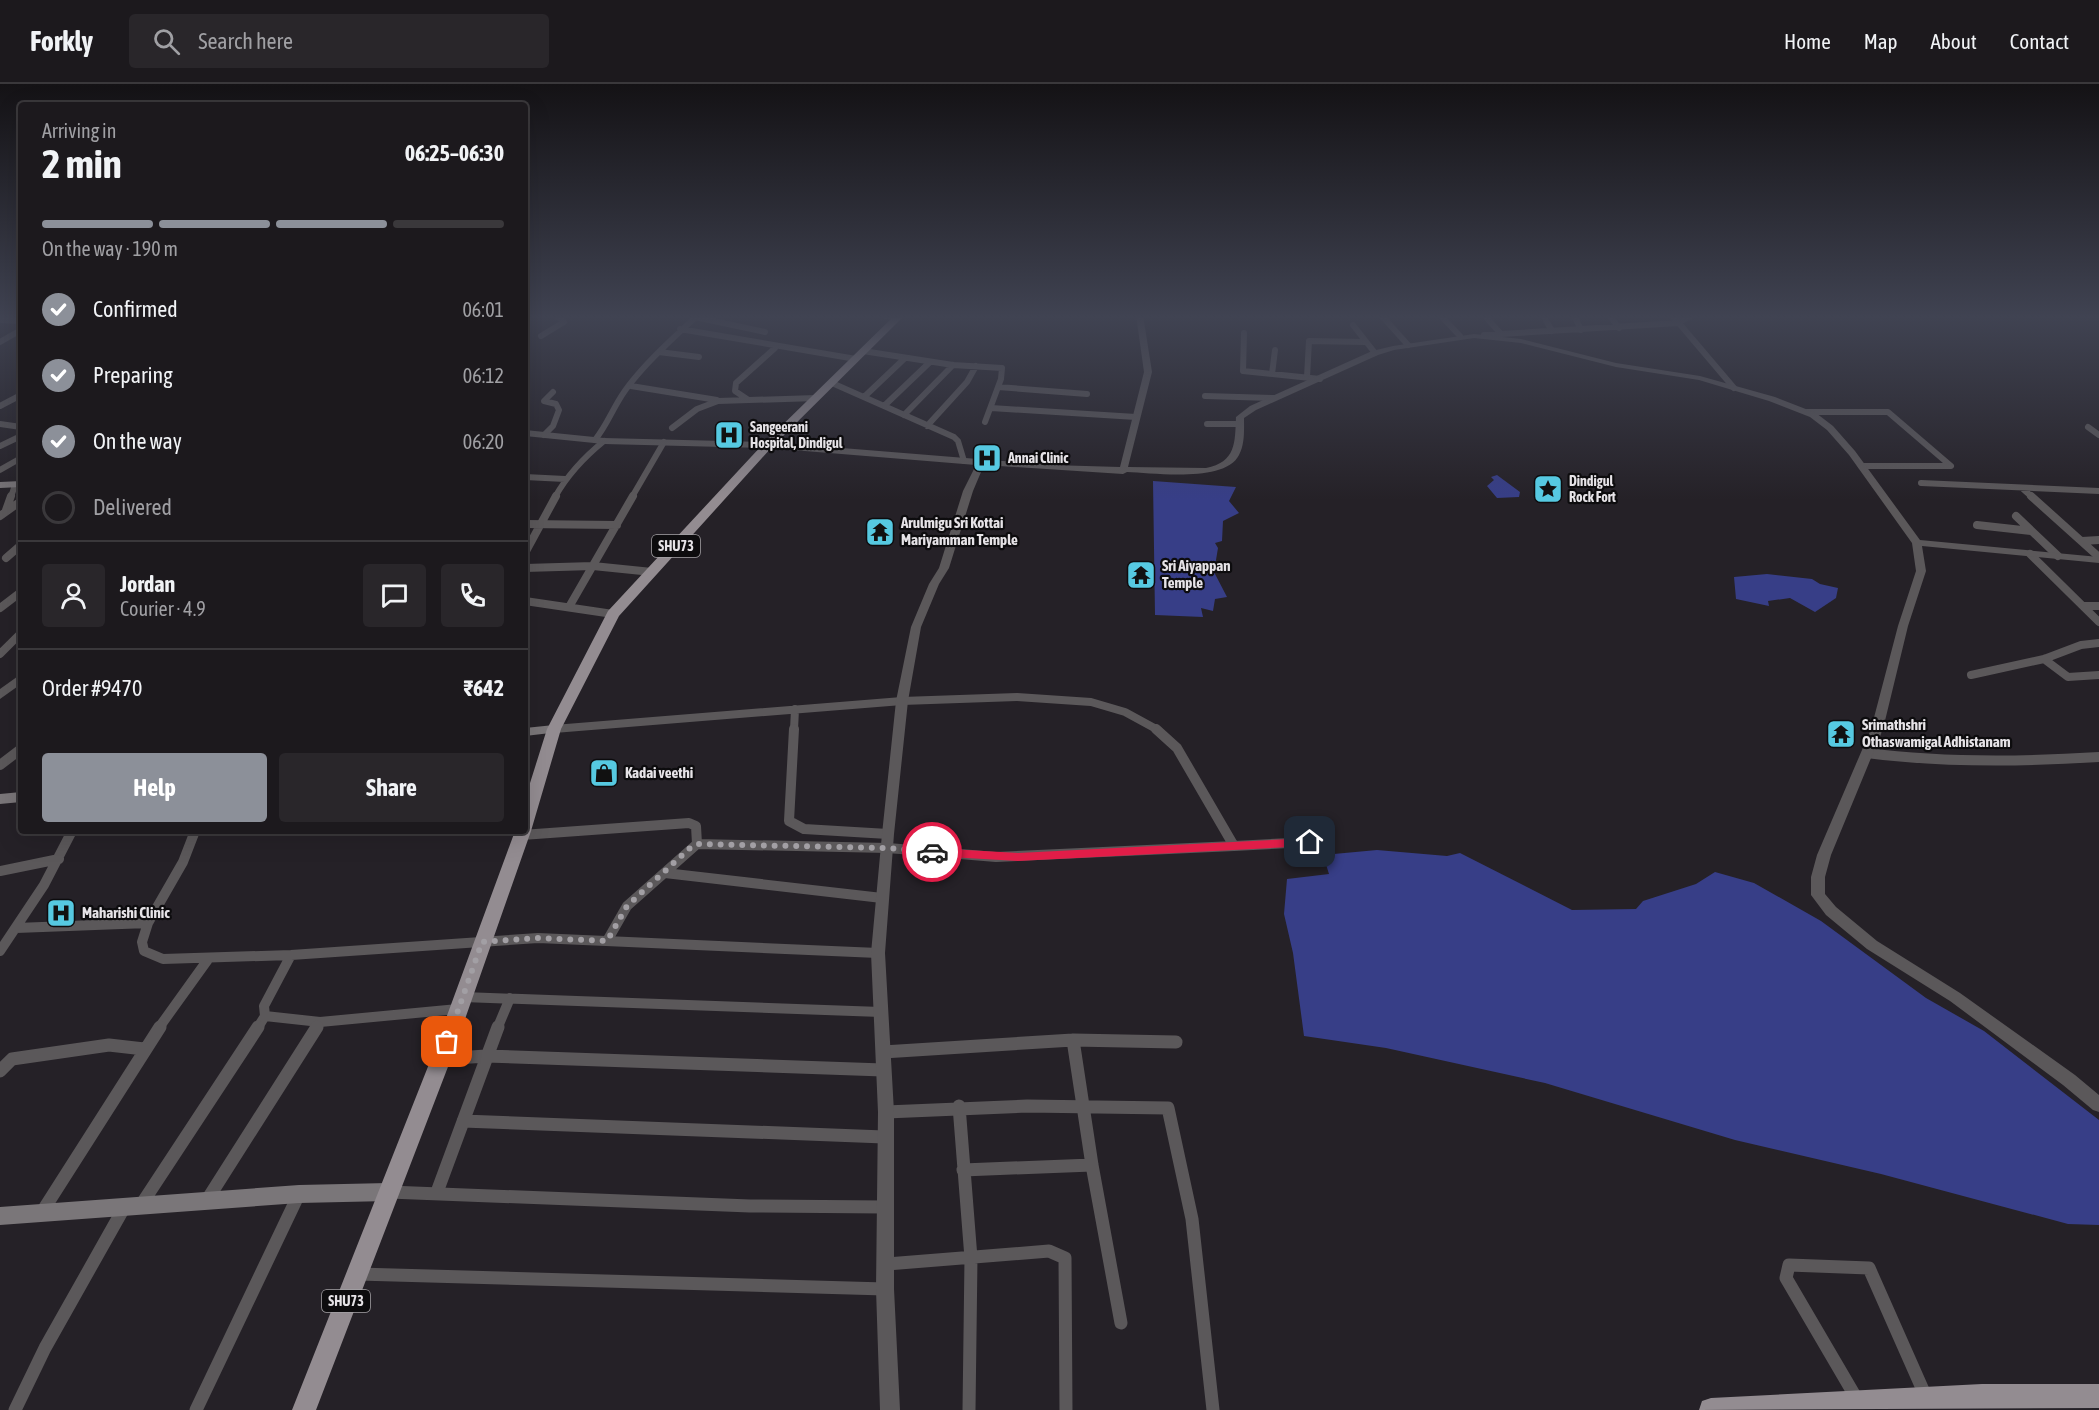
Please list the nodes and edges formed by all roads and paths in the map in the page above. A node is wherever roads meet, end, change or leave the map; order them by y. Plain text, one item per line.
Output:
1 (639, 377) edge
2 (743, 377) edge
3 (838, 377) edge
4 (885, 377) edge
5 (914, 377) edge
6 (941, 377) edge
7 (970, 377) edge
8 (1002, 377) edge
9 (1147, 377) edge
10 (1307, 377) edge
11 (1324, 377) edge
12 (1693, 377) edge
13 (1725, 377) edge
14 (1320, 379) junction
15 (832, 383) junction
16 (631, 386) junction
17 (998, 387) junction
18 (1734, 388) junction
19 (553, 392) dead end
20 (1087, 394) dead end
21 (18, 396) edge
22 (1205, 396) dead end
23 (864, 397) junction
24 (816, 398) junction
25 (1274, 398) junction
26 (747, 399) junction
27 (718, 401) junction
28 (0, 405) edge
29 (884, 406) junction
30 (991, 408) junction
31 (1807, 412) junction
32 (904, 415) junction
33 (1136, 417) junction
34 (985, 422) dead end
35 (0, 424) edge
36 (1207, 424) dead end
37 (1240, 424) junction
38 (927, 426) junction
39 (18, 427) edge
40 (2088, 427) dead end
41 (672, 428) dead end
42 (528, 433) edge
43 (544, 435) junction
44 (2099, 435) edge
45 (18, 437) edge
46 (599, 440) junction
47 (664, 442) junction
48 (768, 445) junction
49 (0, 446) edge
50 (18, 461) edge
51 (964, 461) junction
52 (981, 463) junction
53 (1861, 466) junction
54 (0, 470) edge
55 (1123, 471) junction
56 (528, 477) edge
57 (565, 479) junction
58 (1921, 483) dead end
59 (18, 484) edge
60 (0, 485) edge
61 (2023, 489) junction
62 (2095, 491) edge
63 (2099, 497) edge
64 (18, 503) edge
65 (3, 513) edge
66 (2016, 516) dead end
67 (541, 523) junction
68 (528, 524) edge
69 (617, 525) junction
70 (1977, 525) dead end
71 (2031, 531) junction
72 (2099, 540) edge
73 (2082, 541) junction
74 (1917, 543) junction
75 (528, 547) edge
76 (18, 548) edge
77 (2030, 554) junction
78 (2058, 556) junction
79 (6, 558) dead end
80 (2099, 558) edge
81 (593, 566) junction
82 (528, 568) edge
83 (652, 572) junction
84 (18, 594) edge
85 (528, 601) edge
86 (2084, 606) junction
87 (2099, 606) edge
88 (569, 607) junction
89 (0, 608) edge
90 (613, 614) junction
91 (2099, 622) edge
92 (18, 636) edge
93 (2099, 643) edge
94 (0, 654) edge
95 (2044, 659) junction
96 (1971, 675) dead end
97 (2099, 675) edge
98 (18, 680) edge
99 (0, 695) edge
100 (902, 701) junction
101 (795, 709) junction
102 (554, 729) junction
103 (528, 732) edge
104 (18, 751) edge
105 (1867, 753) junction
106 (2099, 757) edge
107 (0, 765) edge
108 (18, 797) edge
109 (0, 799) edge
110 (528, 815) edge
111 (528, 831) edge
112 (71, 834) edge
113 (194, 834) edge
114 (522, 834) edge
115 (888, 841) junction
116 (1310, 842) dead end
117 (697, 844) junction
118 (1234, 846) junction
119 (59, 859) junction
120 (0, 871) edge
121 (665, 873) junction
122 (882, 898) junction
123 (148, 923) junction
124 (16, 928) junction
125 (607, 941) junction
126 (482, 942) junction
127 (0, 951) edge
128 (878, 953) junction
129 (291, 955) junction
130 (209, 958) junction
131 (510, 998) junction
132 (461, 1003) junction
133 (881, 1012) junction
134 (265, 1016) junction
135 (320, 1022) junction
136 (1073, 1040) junction
137 (1176, 1042) dead end
138 (144, 1049) junction
139 (884, 1052) junction
140 (486, 1056) junction
141 (441, 1059) junction
142 (883, 1070) junction
143 (0, 1071) edge
144 (1083, 1104) junction
145 (2099, 1105) edge
146 (959, 1106) junction
147 (886, 1112) junction
148 (463, 1121) junction
149 (884, 1137) junction
150 (1092, 1165) junction
151 (963, 1170) junction
152 (388, 1192) junction
153 (437, 1192) junction
154 (299, 1194) junction
155 (206, 1200) junction
156 (133, 1206) junction
157 (884, 1207) junction
158 (42, 1213) junction
159 (0, 1216) edge
160 (971, 1258) junction
161 (886, 1264) junction
162 (356, 1274) junction
163 (885, 1289) junction
164 (1121, 1323) dead end
165 (2099, 1396) edge
166 (1927, 1399) junction
167 (1859, 1403) junction
168 (15, 1410) edge
169 (196, 1410) edge
170 (303, 1410) edge
171 (890, 1410) edge
172 (969, 1410) edge
173 (1066, 1410) edge
174 (1214, 1410) edge
175 (1711, 1410) edge

1 - 16 street
2 - 26 street
3 - 15 main road, SHU73
4 - 23 street
5 - 29 street
6 - 32 street
7 - 38 street
8 - 17 street
9 - 33 street
10 - 14 street
11 - 14 street
12 - 18 street
13 - 18 street
14 - 25 street
15 - 23 street
15 - 24 main road, SHU73
16 - 27 street
16 - 46 street
17 - 20 street
17 - 30 street
18 - 31 street
19 - 43 street
21 - 28 street
22 - 25 street
23 - 29 street
24 - 26 street
24 - 48 main road, SHU73
25 - 37 street
26 - 27 street
27 - 41 street
29 - 32 street
30 - 33 street
30 - 34 street
31 - 53 street
31 - 53 street
32 - 38 street
33 - 55 street
35 - 39 street
36 - 37 street
37 - 55 street
38 - 51 street
40 - 44 street
42 - 43 street
43 - 46 street
45 - 49 street
46 - 47 street
46 - 57 street
47 - 48 street
47 - 69 street
48 - 51 street
48 - 83 main road, SHU73
50 - 54 street
51 - 52 street
52 - 55 street
52 - 100 street
53 - 74 street
56 - 57 street
57 - 67 street
58 - 61 street
59 - 60 main road
59 - 65 street
61 - 62 street
61 - 73 street
62 - 63 street
64 - 65 street
66 - 71 street
67 - 68 street
67 - 69 street
67 - 75 street
69 - 81 street
70 - 71 street
71 - 78 street
72 - 73 street
73 - 80 street
74 - 77 street
74 - 105 street
76 - 79 street
77 - 78 street
77 - 86 street
78 - 80 street
81 - 82 street
81 - 83 street
81 - 88 street
83 - 90 main road, SHU73
84 - 89 street
85 - 88 street
86 - 87 street
86 - 91 street
88 - 90 street
90 - 102 main road, SHU73
92 - 94 street
93 - 95 street
95 - 96 street
95 - 97 street
98 - 99 street
100 - 101 street
100 - 115 street
100 - 118 street
101 - 102 street
101 - 115 street
102 - 103 main road
102 - 110 main road, SHU73
104 - 107 street
105 - 106 street
105 - 145 street
108 - 109 main road
111 - 117 street
112 - 119 street
113 - 123 street
114 - 126 main road, SHU73
115 - 117 street
115 - 118 street
115 - 122 street
116 - 118 street
117 - 121 street
119 - 120 street
119 - 124 street
121 - 122 street
121 - 125 street
122 - 128 street
123 - 124 street
123 - 130 street
124 - 127 street
125 - 126 street
125 - 128 street
126 - 129 street
126 - 132 main road, SHU73
128 - 133 street
129 - 130 street
129 - 134 street
130 - 138 street
131 - 132 street
131 - 133 street
131 - 140 street
132 - 135 street
132 - 141 main road, SHU73
133 - 139 street
134 - 135 street
134 - 156 street
135 - 155 street
136 - 137 street
136 - 139 street
136 - 144 street
138 - 143 street
138 - 158 street
139 - 142 street
140 - 141 street
140 - 142 street
140 - 148 street
141 - 152 main road, SHU73
142 - 147 street
144 - 146 street
144 - 150 street
144 - 174 street
146 - 147 street
146 - 151 street
147 - 149 street
148 - 149 street
148 - 153 street
149 - 157 street
150 - 151 street
150 - 164 street
151 - 160 street
152 - 153 street
152 - 154 main road
152 - 162 main road, SHU73
153 - 157 street
154 - 155 main road
154 - 169 street
155 - 156 main road
156 - 158 main road
156 - 168 street
157 - 161 street
158 - 159 main road
160 - 161 street
160 - 172 street
160 - 173 street
161 - 163 street
162 - 163 street
162 - 170 main road, SHU73
163 - 171 street
165 - 166 main road
166 - 167 main road
166 - 167 street
167 - 175 main road

